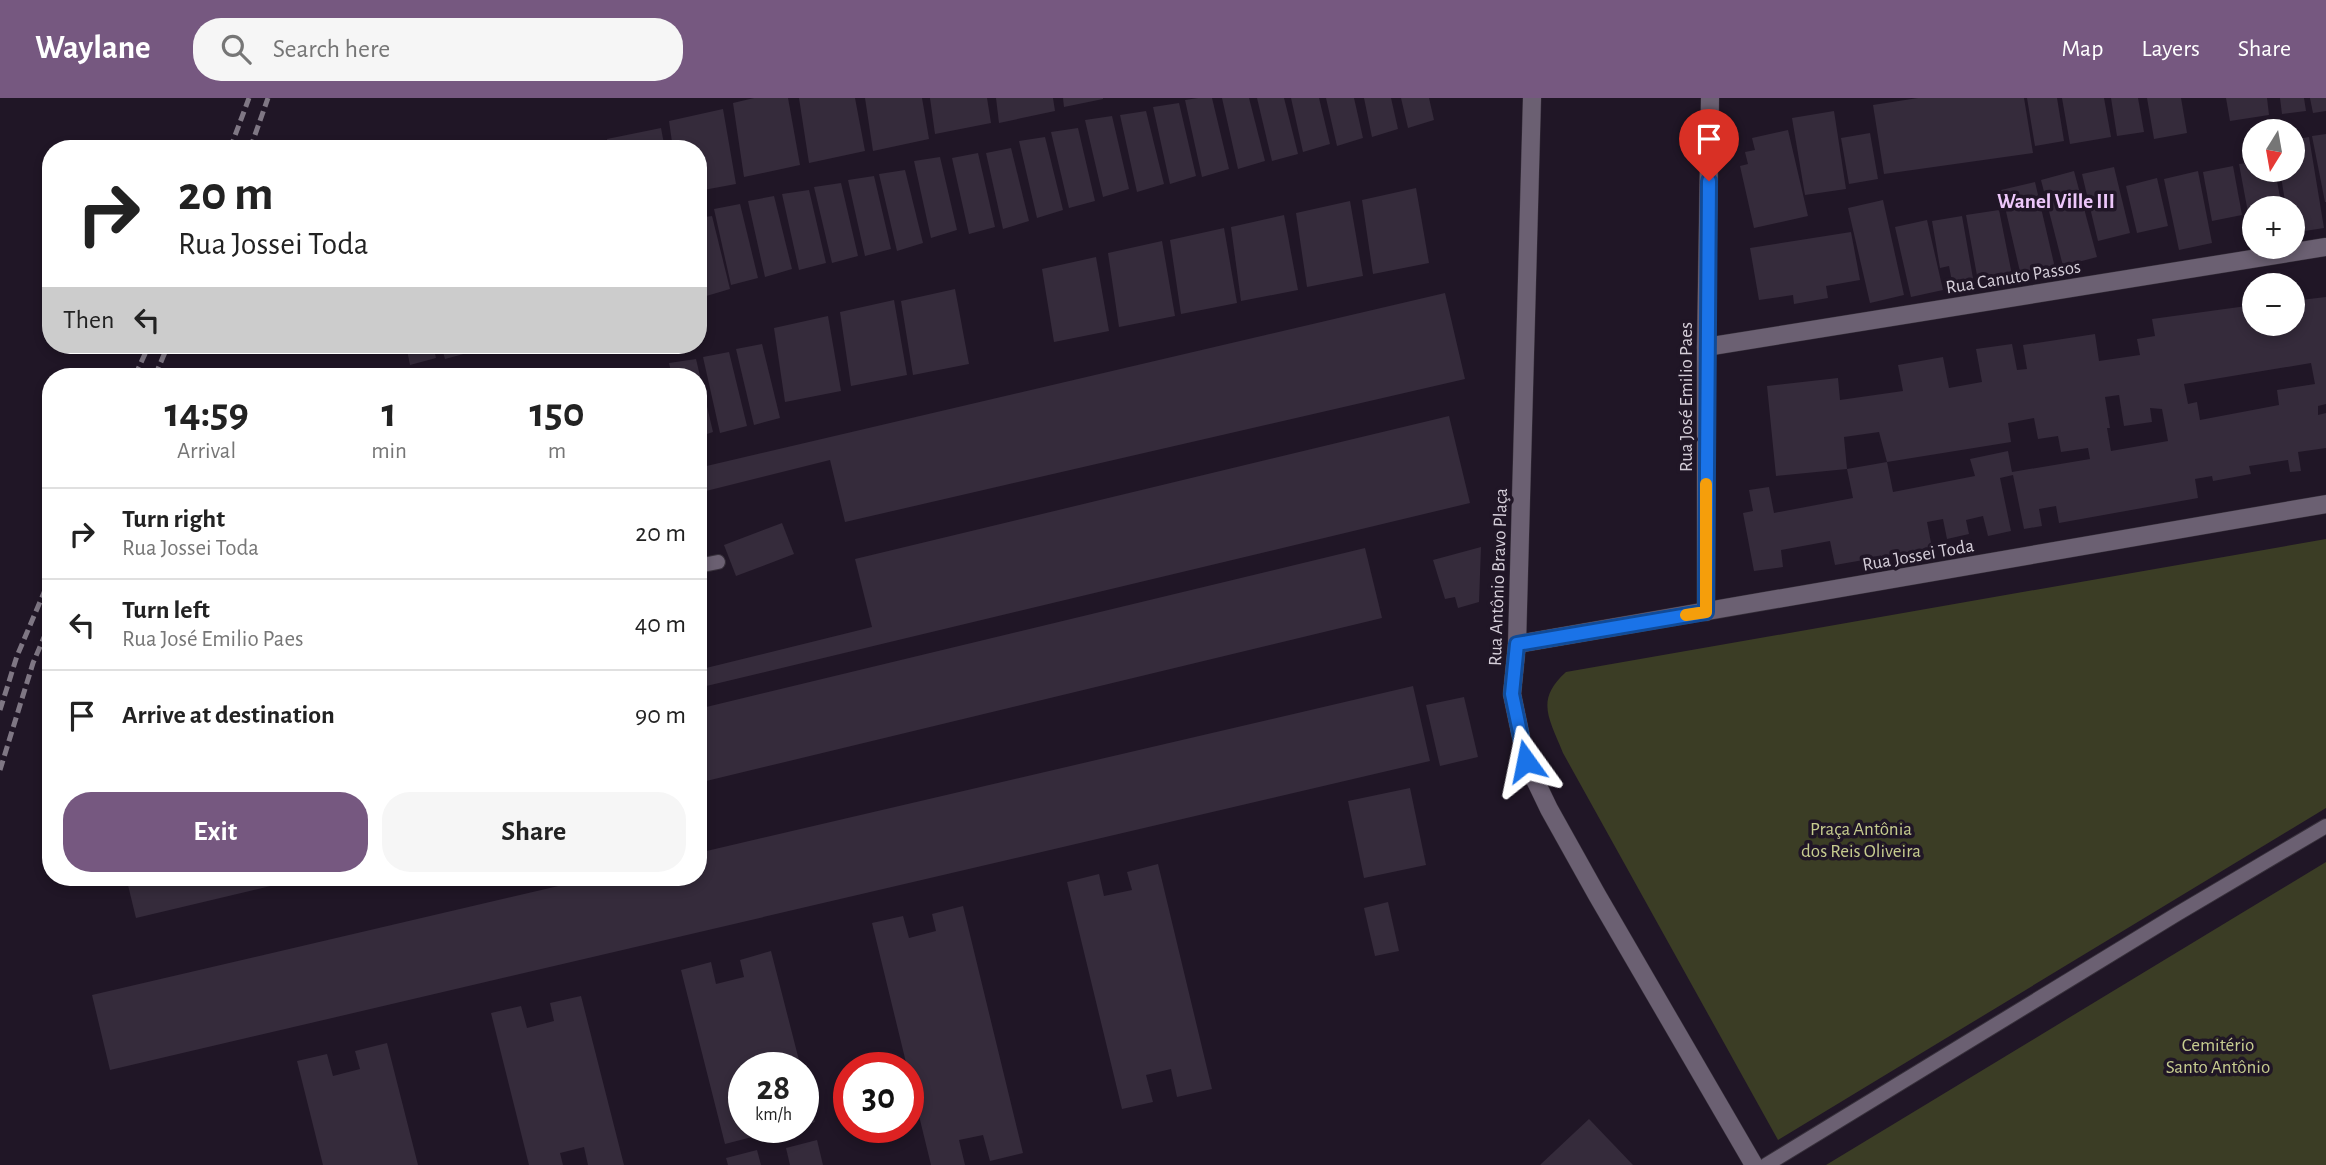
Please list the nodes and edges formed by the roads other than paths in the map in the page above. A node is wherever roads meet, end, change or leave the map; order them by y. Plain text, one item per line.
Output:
1 (1532, 98) edge
2 (1710, 98) edge
3 (2326, 247) edge
4 (1706, 347) junction
5 (2326, 505) edge
6 (718, 562) dead end
7 (707, 564) edge
8 (1706, 612) junction
9 (1517, 644) junction
10 (2326, 826) edge
11 (1754, 1165) edge
12 (1766, 1165) edge

1 - 9 street, Rua Antônio Bravo Plaça
2 - 4 street, Rua José Emilio Paes
3 - 4 street, Rua Canuto Passos
4 - 8 street, Rua José Emilio Paes
5 - 8 street, Rua Jossei Toda
6 - 7 lane
8 - 9 street, Rua Jossei Toda
9 - 11 street, Rua Antônio Bravo Plaça
10 - 12 lane

